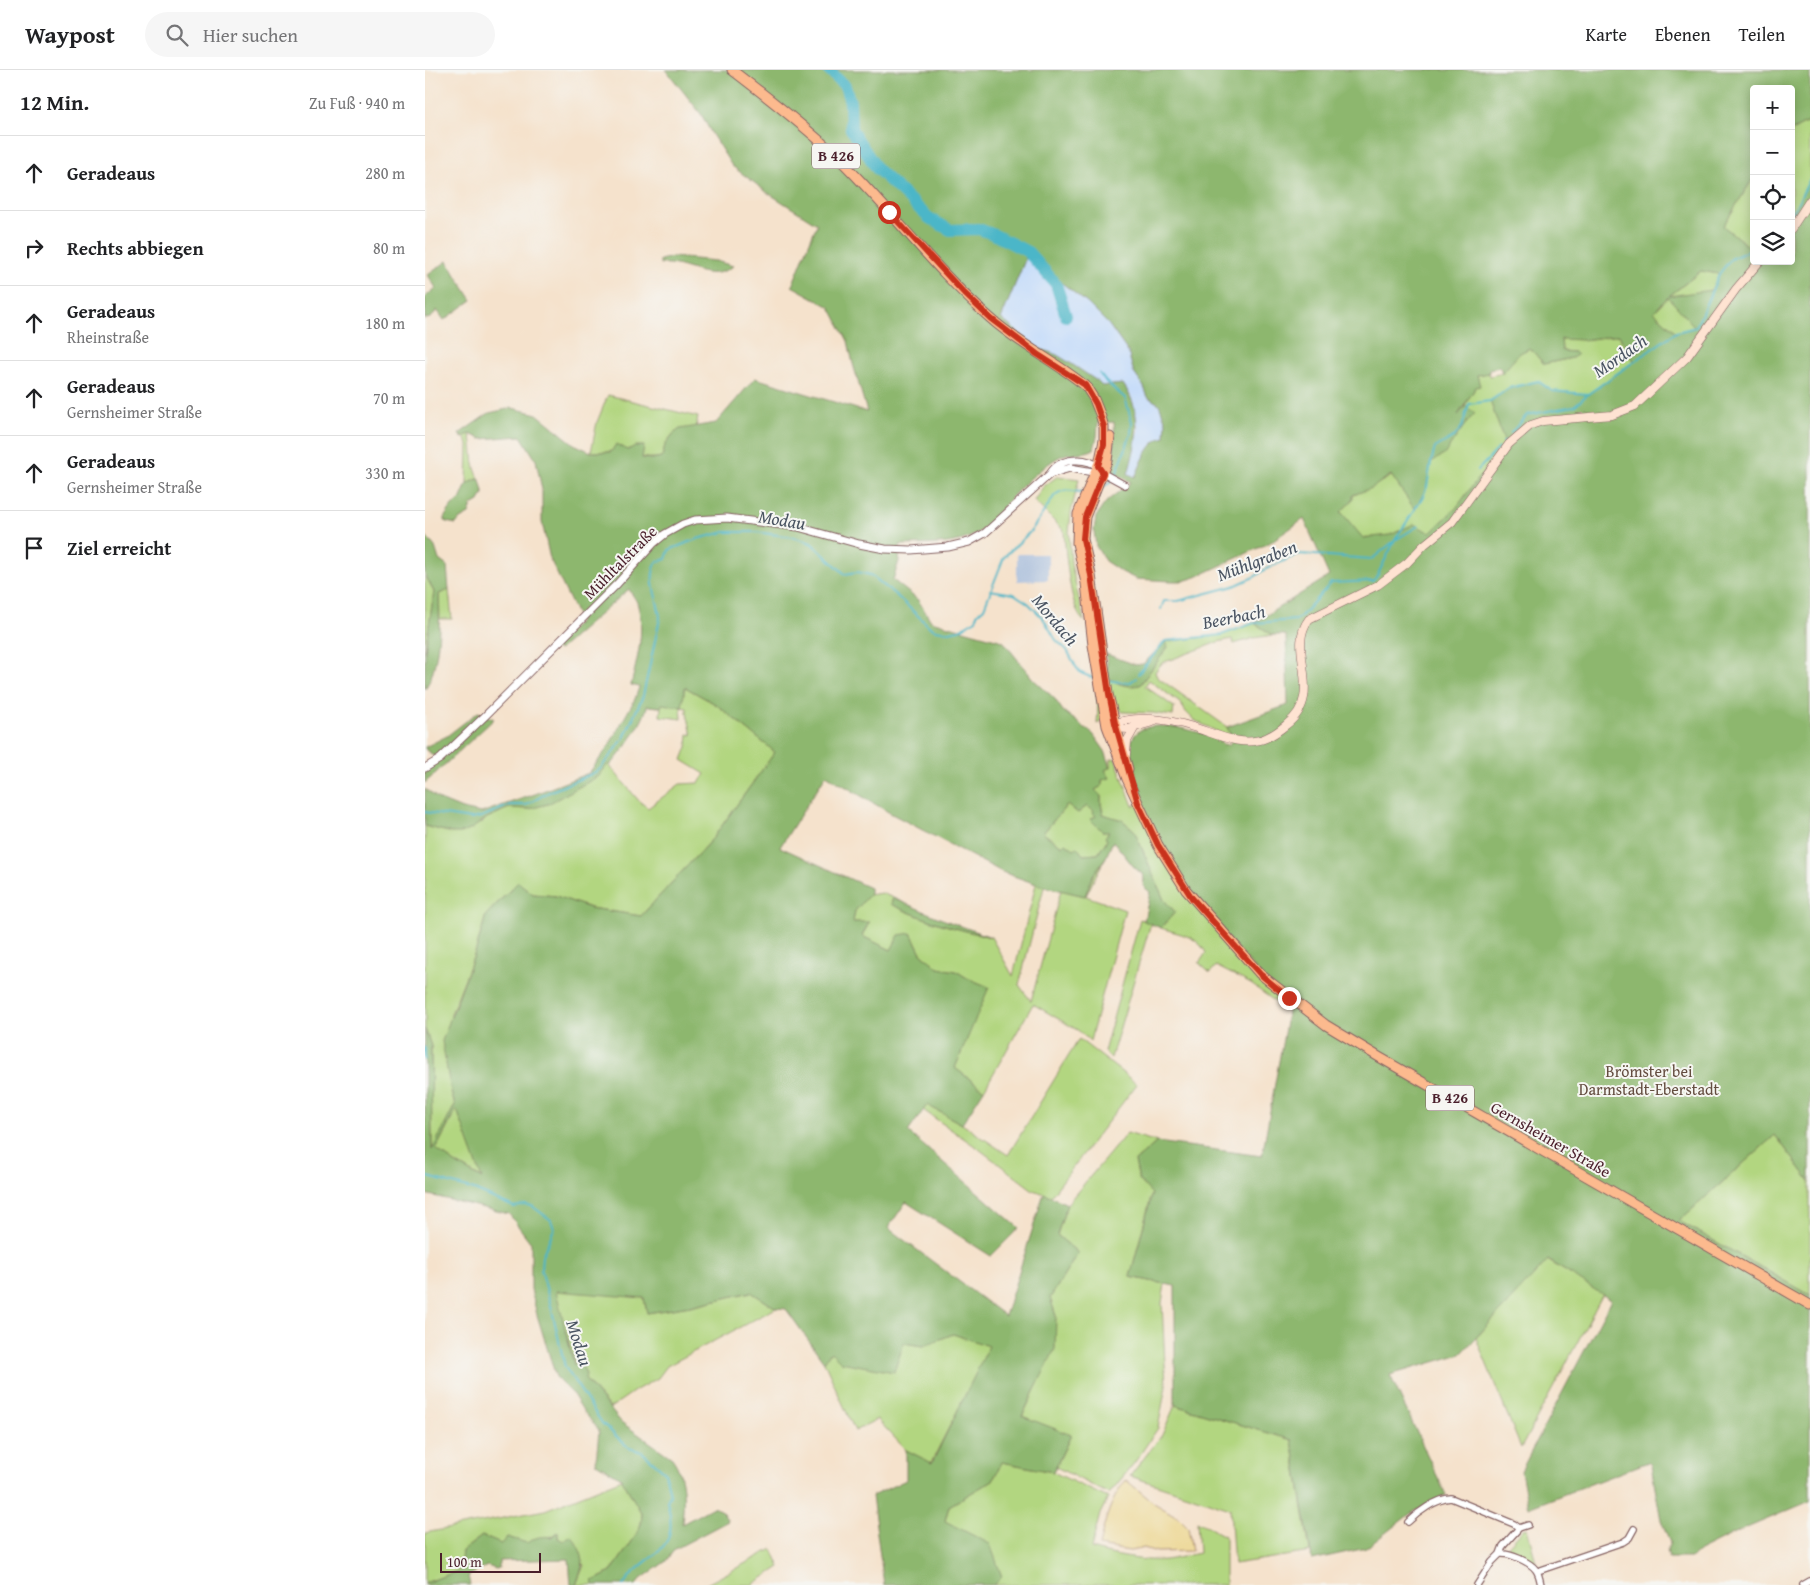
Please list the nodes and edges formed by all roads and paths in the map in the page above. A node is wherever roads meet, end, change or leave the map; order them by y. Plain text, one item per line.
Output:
1 (732, 70) edge
2 (1810, 200) edge
3 (1795, 223) edge
4 (1757, 265) edge
5 (1101, 474) junction
6 (1125, 485) dead end
7 (1089, 495) junction
8 (1098, 654) junction
9 (1159, 720) junction
10 (1113, 726) junction
11 (1135, 728) junction
12 (1125, 760) junction
13 (425, 768) edge
14 (1138, 803) junction
15 (1810, 1305) edge
16 (1407, 1522) dead end
17 (1528, 1525) dead end
18 (1519, 1528) junction
19 (1634, 1529) dead end
20 (1500, 1554) junction
21 (1538, 1571) junction
22 (1810, 1581) edge
23 (1477, 1585) edge
24 (1541, 1585) edge
25 (1803, 1585) edge

1 - 5 main road, B 426
2 - 3 main road
4 - 9 main road
5 - 6 street
5 - 7 main road, B 426
5 - 7 main road, B 426
5 - 13 street, Mühltalstraße
7 - 8 main road, B 426
7 - 8 main road, B 426
8 - 10 main road, Gernsheimer Straße / B 426
9 - 10 main road
9 - 11 main road
10 - 11 main road
10 - 12 main road, Gernsheimer Straße / B 426
10 - 14 main road, Gernsheimer Straße / B 426
11 - 12 main road
12 - 14 main road, Gernsheimer Straße / B 426
14 - 15 main road, Gernsheimer Straße / B 426
16 - 18 street
17 - 18 street
18 - 20 street
19 - 21 street
20 - 21 street
20 - 23 street
21 - 24 street
22 - 25 street

